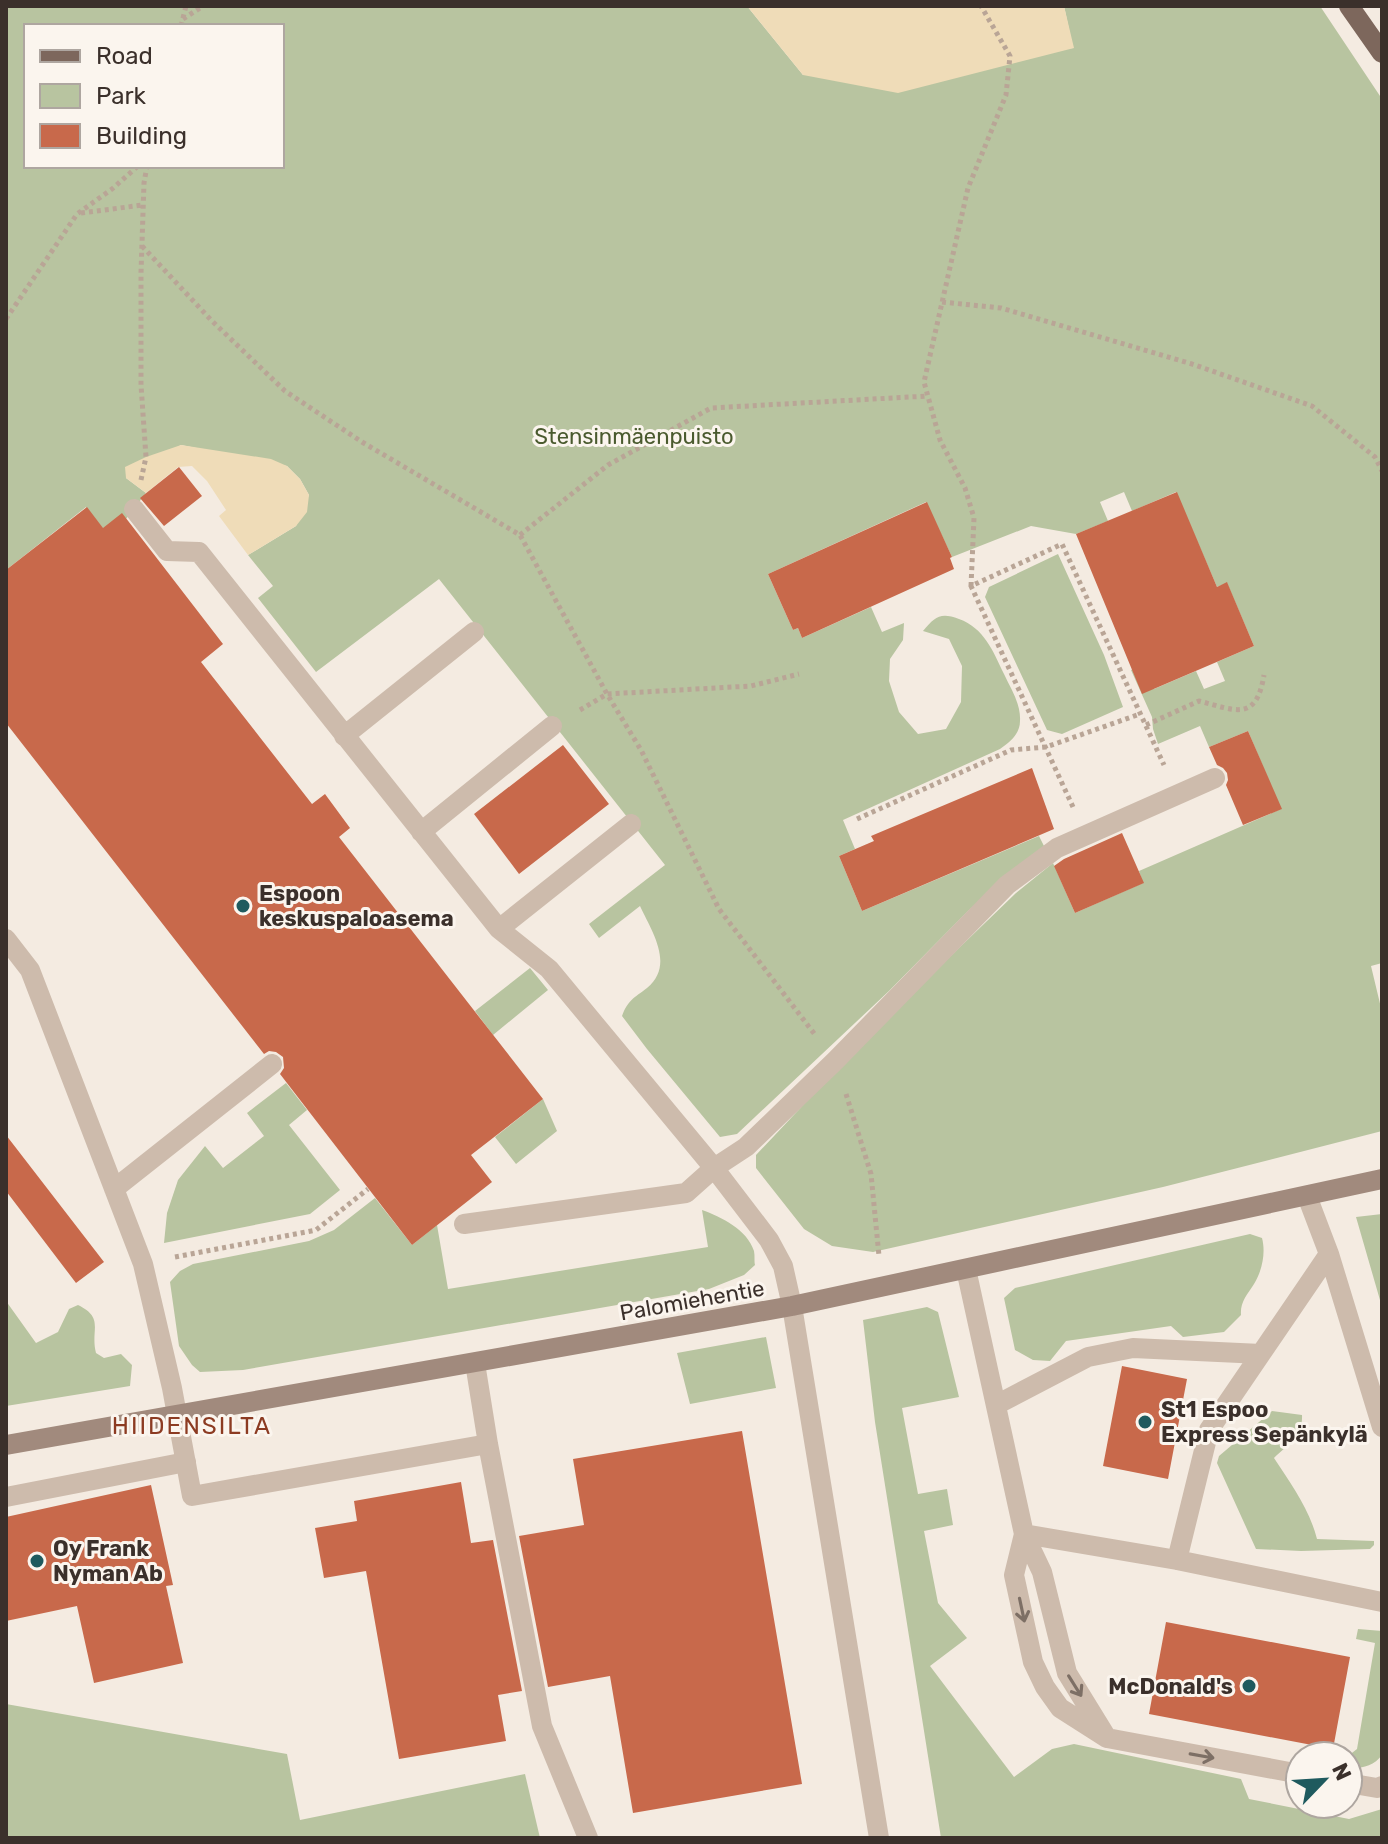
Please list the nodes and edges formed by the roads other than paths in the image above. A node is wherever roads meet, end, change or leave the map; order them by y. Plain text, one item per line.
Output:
1 (1349, 6) edge
2 (1382, 53) edge
3 (134, 509) road end
4 (474, 632) dead end
5 (552, 726) road end
6 (344, 736) junction
7 (1215, 778) dead end
8 (631, 824) dead end
9 (421, 832) junction
10 (499, 929) junction
11 (6, 939) edge
12 (272, 1064) dead end
13 (714, 1168) junction
14 (1382, 1179) edge
15 (114, 1189) junction
16 (1307, 1196) junction
17 (464, 1224) dead end
18 (1329, 1254) junction
19 (966, 1269) junction
20 (792, 1306) junction
21 (1261, 1354) junction
22 (475, 1363) junction
23 (996, 1405) junction
24 (177, 1416) junction
25 (1382, 1427) edge
26 (488, 1444) junction
27 (6, 1445) edge
28 (186, 1462) junction
29 (6, 1497) edge
30 (1024, 1534) junction
31 (1177, 1560) junction
32 (1382, 1602) edge
33 (1107, 1738) junction
34 (1284, 1771) edge
35 (588, 1838) edge
36 (879, 1838) edge

1 - 2 main road
3 - 6 lane
4 - 6 lane
5 - 9 lane
6 - 9 lane
7 - 13 lane
8 - 10 lane
9 - 10 lane
10 - 13 lane
11 - 15 lane
12 - 15 lane
13 - 17 lane
13 - 20 lane
14 - 16 street, Palomiehentie
15 - 24 lane
16 - 18 lane
16 - 19 street, Palomiehentie
18 - 21 lane
18 - 25 lane
19 - 20 street, Palomiehentie
19 - 23 lane
20 - 22 street, Palomiehentie
20 - 36 lane
21 - 23 lane
21 - 31 lane
22 - 24 street, Palomiehentie
22 - 26 lane
23 - 30 lane
24 - 27 street, Palomiehentie
24 - 28 lane
26 - 28 lane
26 - 35 lane
28 - 29 lane
30 - 31 lane
30 -> 33 lane
30 -> 33 lane
31 - 32 lane
33 -> 34 lane

